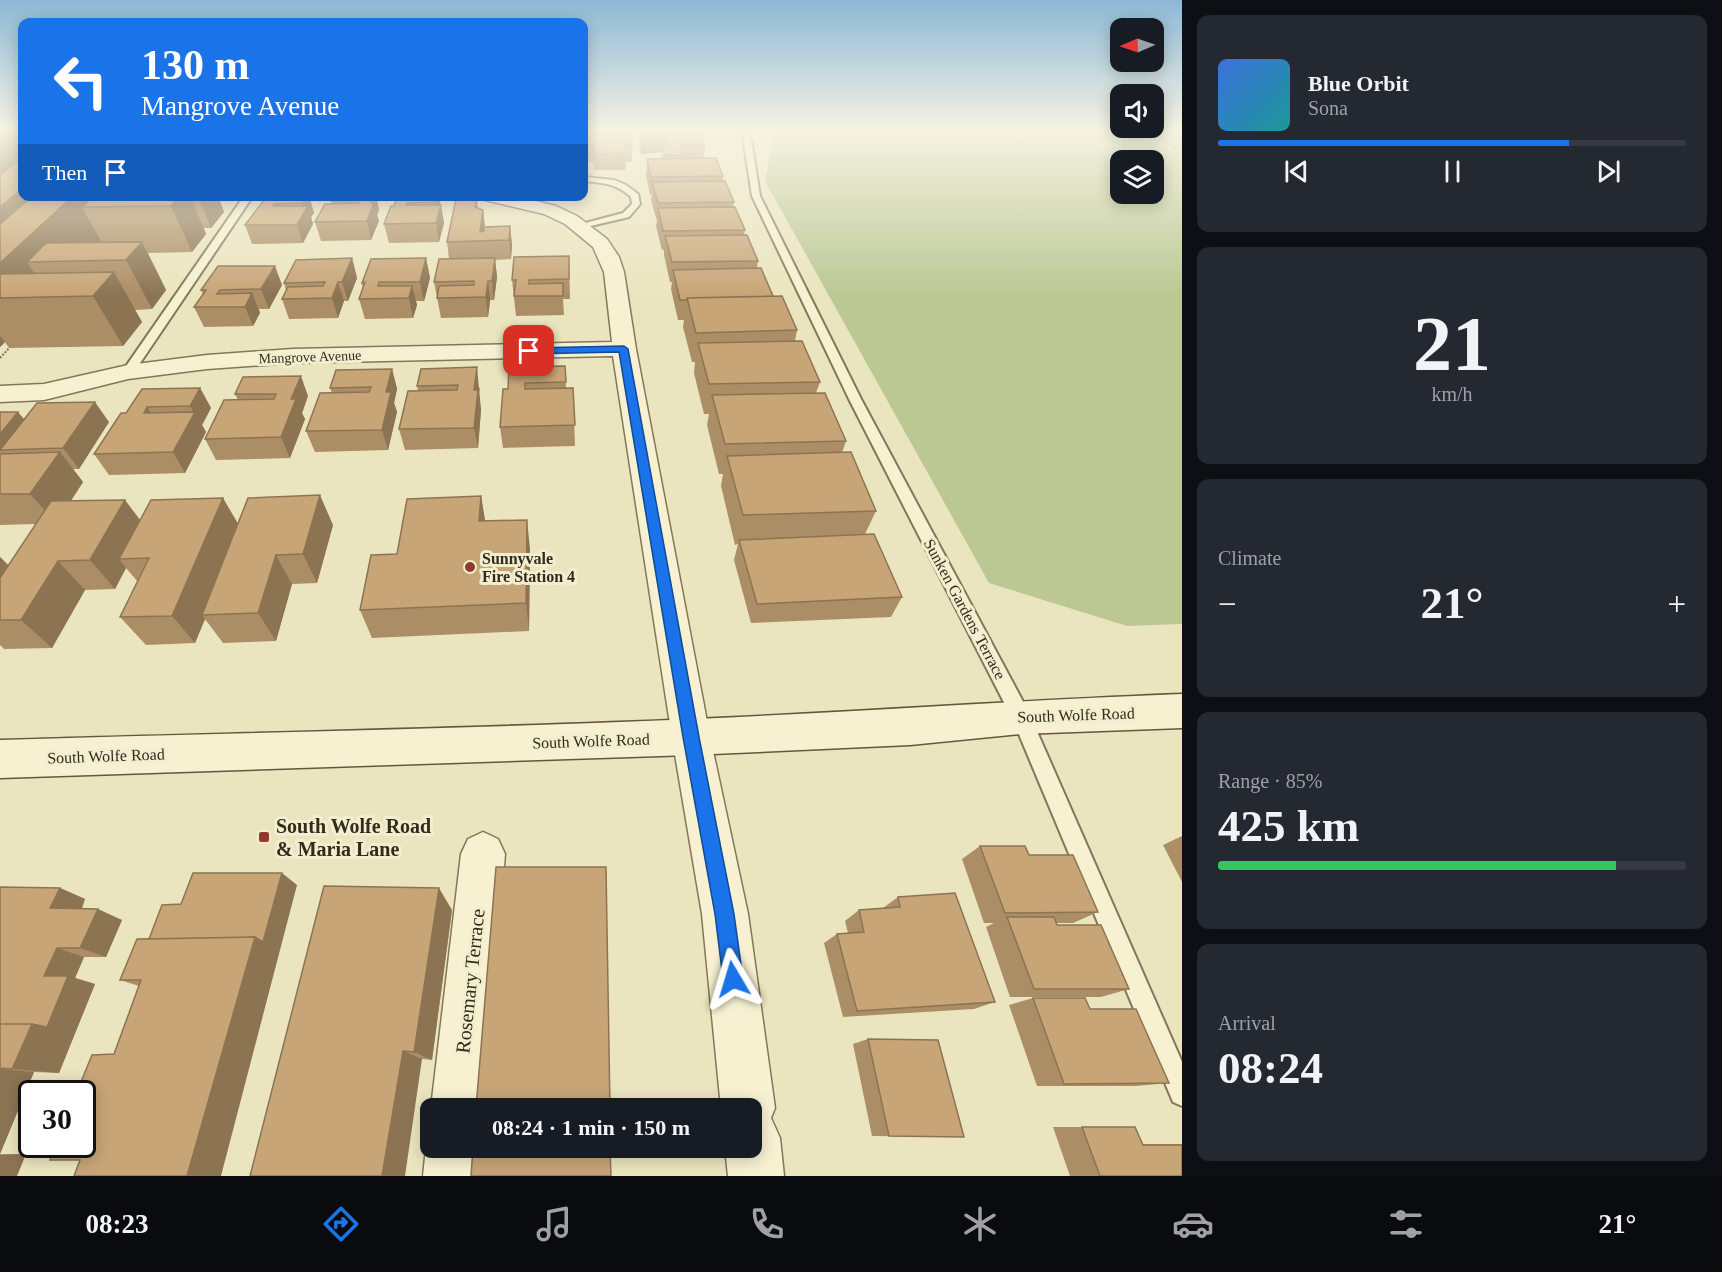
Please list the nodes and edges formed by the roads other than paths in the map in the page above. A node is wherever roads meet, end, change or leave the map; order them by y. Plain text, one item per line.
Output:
1 (626, 186) edge
2 (753, 186) edge
3 (246, 201) edge
4 (512, 201) edge
5 (581, 227) junction
6 (624, 349) junction
7 (128, 372) junction
8 (0, 394) edge
9 (1182, 711) edge
10 (1021, 717) junction
11 (691, 737) junction
12 (0, 759) edge
13 (483, 855) dead end
14 (1182, 1093) edge
15 (459, 1098) edge
16 (747, 1098) edge
17 (453, 1158) edge
18 (754, 1158) edge
19 (451, 1176) edge
20 (756, 1176) edge

1 - 5 lane
2 - 10 lane, Sunken Gardens Terrace
3 - 7 lane
4 - 5 street
5 - 6 street
6 - 7 street, Mangrove Avenue
6 - 11 street
7 - 8 street, Mangrove Avenue
9 - 10 street, South Wolfe Road
10 - 11 street, South Wolfe Road
10 - 14 lane, Sunken Gardens Terrace
11 - 12 street, South Wolfe Road
11 - 16 street
13 - 15 street, Rosemary Terrace
17 - 19 street
18 - 20 street

